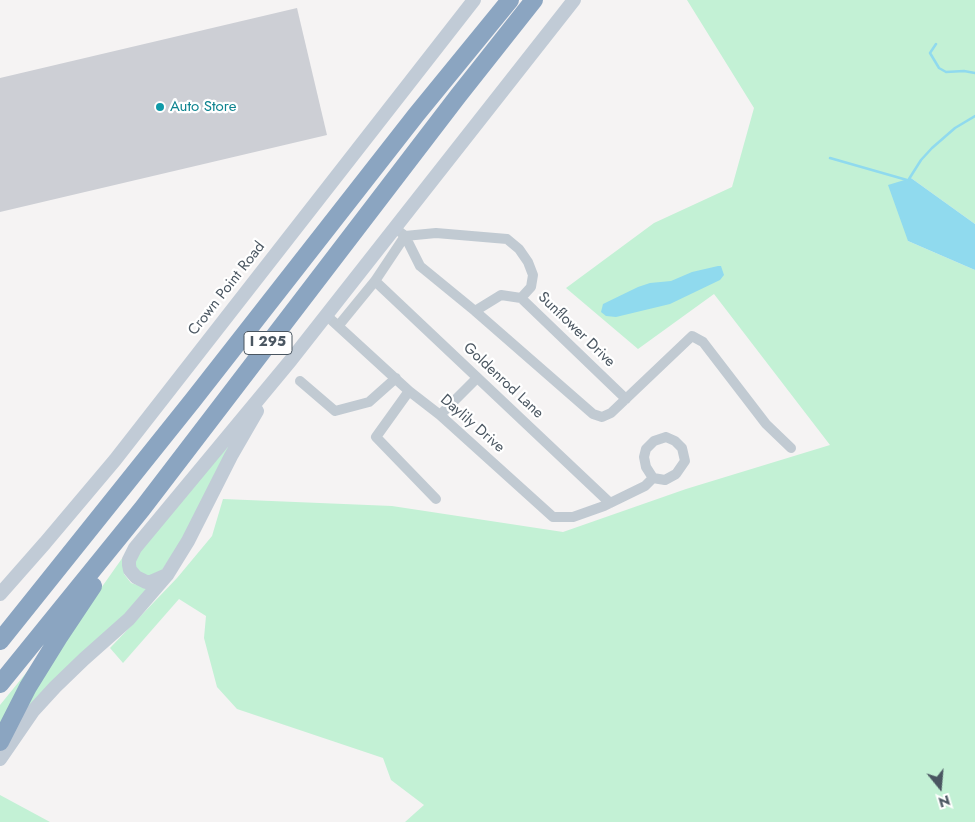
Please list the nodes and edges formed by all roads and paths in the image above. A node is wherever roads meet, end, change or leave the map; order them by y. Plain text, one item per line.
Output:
1 (474, 0) edge
2 (497, 0) edge
3 (510, 0) edge
4 (534, 0) edge
5 (574, 0) edge
6 (436, 90) junction
7 (400, 232) junction
8 (374, 281) junction
9 (521, 298) junction
10 (475, 311) junction
11 (326, 315) junction
12 (339, 326) junction
13 (277, 378) junction
14 (396, 378) junction
15 (477, 378) junction
16 (300, 381) dead end
17 (409, 391) junction
18 (626, 399) junction
19 (440, 415) junction
20 (791, 448) dead end
21 (166, 478) junction
22 (653, 478) junction
23 (436, 499) dead end
24 (610, 503) junction
25 (167, 575) junction
26 (0, 594) edge
27 (0, 641) edge
28 (0, 684) edge
29 (0, 742) edge
30 (0, 759) edge

1 - 26 main road, Crown Point Road
2 - 6 highway
3 - 6 highway, I 295
4 - 21 highway, I 295
5 - 7 main road
6 - 27 highway, I 295
7 - 8 street
7 - 9 street
7 - 10 street
7 - 11 main road
8 - 12 street
8 - 15 street, Goldenrod Lane
9 - 10 street, Sunflower Drive
9 - 18 street, Sunflower Drive
10 - 18 street
11 - 12 street, Daylily Drive
11 - 13 main road
12 - 14 street, Daylily Drive
13 - 25 main road
13 - 25 main road
14 - 16 street
14 - 17 street, Daylily Drive
15 - 19 street
15 - 24 street, Goldenrod Lane
17 - 19 street, Daylily Drive
17 - 23 street
18 - 20 street
19 - 24 street, Daylily Drive
21 - 28 highway, I 295
21 - 29 highway
22 - 22 street
22 - 24 street, Daylily Drive
25 - 30 main road

